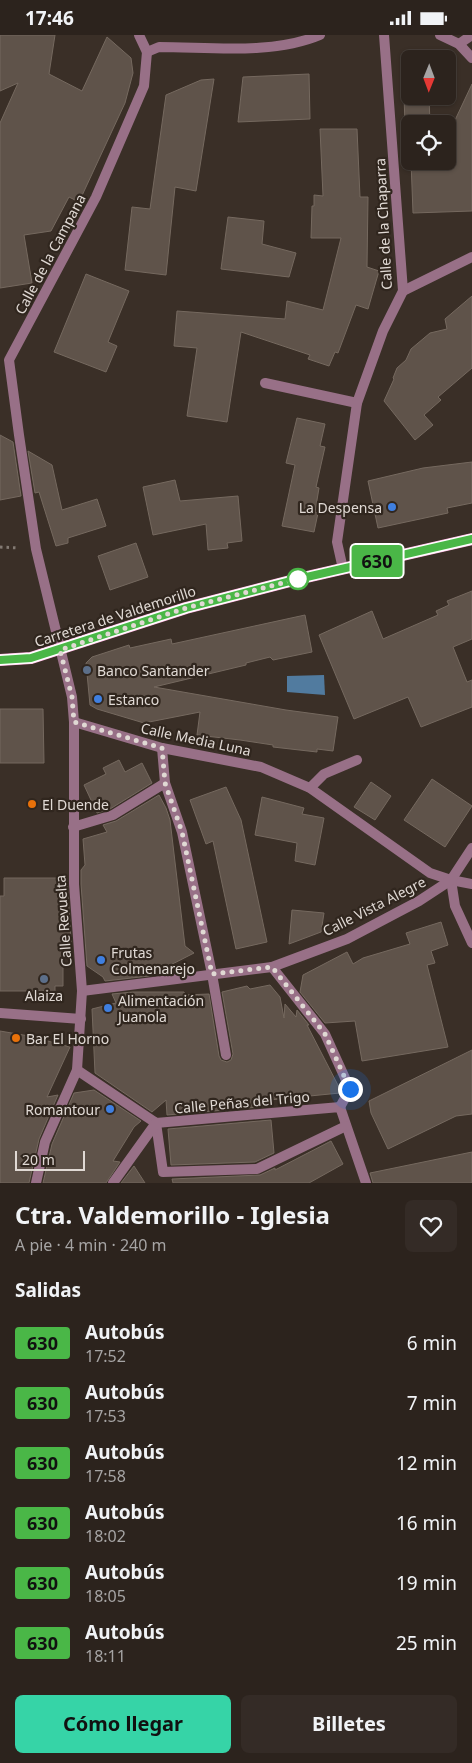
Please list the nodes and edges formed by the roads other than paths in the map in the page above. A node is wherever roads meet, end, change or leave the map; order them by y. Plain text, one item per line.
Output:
1 (138, 35) edge
2 (320, 35) edge
3 (384, 35) edge
4 (440, 35) edge
5 (472, 35) edge
6 (460, 44) junction
7 (147, 53) junction
8 (472, 58) edge
9 (472, 257) edge
10 (403, 291) junction
11 (5, 359) edge
12 (265, 383) dead end
13 (357, 403) junction
14 (472, 539) edge
15 (343, 569) junction
16 (60, 650) junction
17 (0, 660) edge
18 (74, 722) junction
19 (162, 748) junction
20 (357, 760) dead end
21 (165, 783) junction
22 (310, 788) junction
23 (73, 827) junction
24 (472, 848) edge
25 (450, 880) junction
26 (472, 884) edge
27 (472, 943) edge
28 (272, 967) junction
29 (212, 974) junction
30 (82, 991) junction
31 (0, 1013) edge
32 (81, 1019) junction
33 (226, 1055) dead end
34 (77, 1070) junction
35 (340, 1107) junction
36 (156, 1123) junction
37 (346, 1126) junction
38 (36, 1183) edge
39 (113, 1183) edge
40 (366, 1183) edge

1 - 7 street
2 - 7 street
3 - 10 street, Calle de la Chaparra
4 - 6 street
5 - 6 street
6 - 8 street
7 - 11 street, Calle de la Campana
9 - 10 street
10 - 13 street, Calle de la Chaparra
11 - 16 street, Calle de la Campana
12 - 13 street
13 - 15 street, Calle de la Chaparra
14 - 15 main road, Carretera de Valdemorillo
15 - 16 main road, Carretera de Valdemorillo
16 - 17 main road, Carretera de Valdemorillo
16 - 18 street, Calle Revuelta
18 - 19 street, Calle Media Luna
18 - 23 street, Calle Revuelta
19 - 21 street
19 - 22 street, Calle Media Luna
20 - 22 street
21 - 23 street
21 - 29 street
22 - 25 street, Calle Media Luna
23 - 30 street, Calle Revuelta
24 - 25 street, Calle Vista Alegre
25 - 26 street, Calle Media Luna
25 - 27 street
25 - 28 street, Calle Vista Alegre
28 - 29 street, Calle Vista Alegre
28 - 35 street
29 - 30 street, Calle Vista Alegre
29 - 33 street
30 - 32 street, Calle Revuelta
31 - 32 street
32 - 34 street, Calle Revuelta
34 - 36 street, Calle Peñas del Trigo
34 - 38 street, Calle Revuelta
35 - 36 street, Calle Peñas del Trigo
35 - 37 street
36 - 37 street, Calle Peñas del Trigo
36 - 39 street
37 - 40 street

